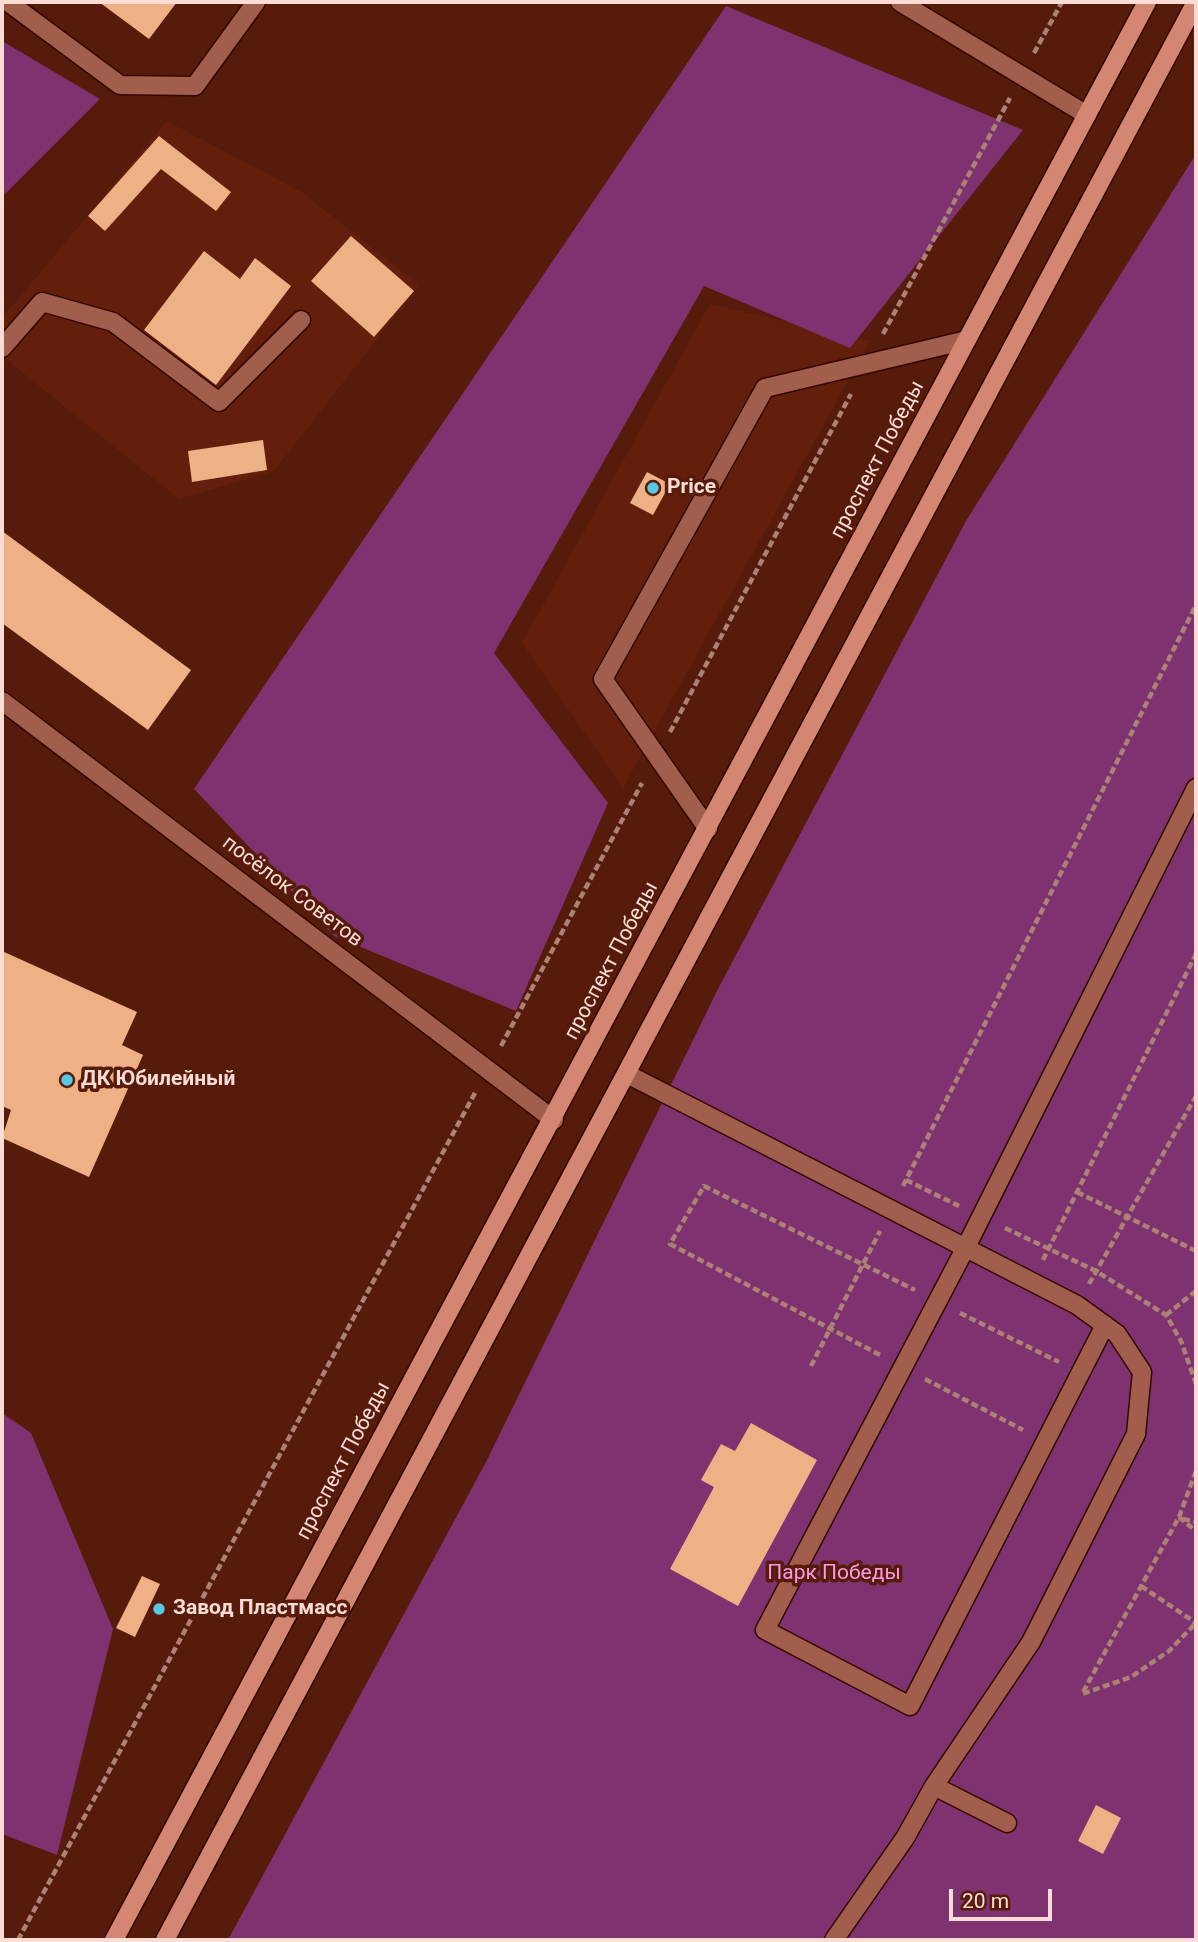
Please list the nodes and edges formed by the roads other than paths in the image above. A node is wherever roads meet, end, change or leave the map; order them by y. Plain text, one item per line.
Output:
1 (8, 2) edge
2 (256, 2) edge
3 (900, 2) edge
4 (1147, 2) edge
5 (1196, 2) edge
6 (1087, 115) junction
7 (301, 320) dead end
8 (967, 340) junction
9 (2, 348) edge
10 (3, 705) edge
11 (1196, 788) edge
12 (708, 829) junction
13 (627, 1074) junction
14 (554, 1120) junction
15 (966, 1247) junction
16 (1105, 1325) junction
17 (934, 1786) junction
18 (1007, 1823) dead end
19 (114, 1940) edge
20 (166, 1940) edge
21 (834, 1940) edge

1 - 2 street
3 - 6 street
4 - 6 main road, проспект Победы
5 - 13 main road
6 - 8 main road, проспект Победы
7 - 9 street
8 - 12 main road, проспект Победы
8 - 12 street
10 - 14 street, посёлок Советов
11 - 15 street
12 - 14 main road, проспект Победы
13 - 15 street
13 - 20 main road
14 - 19 main road, проспект Победы
15 - 16 street
15 - 16 street
16 - 17 street
17 - 18 street
17 - 21 street

